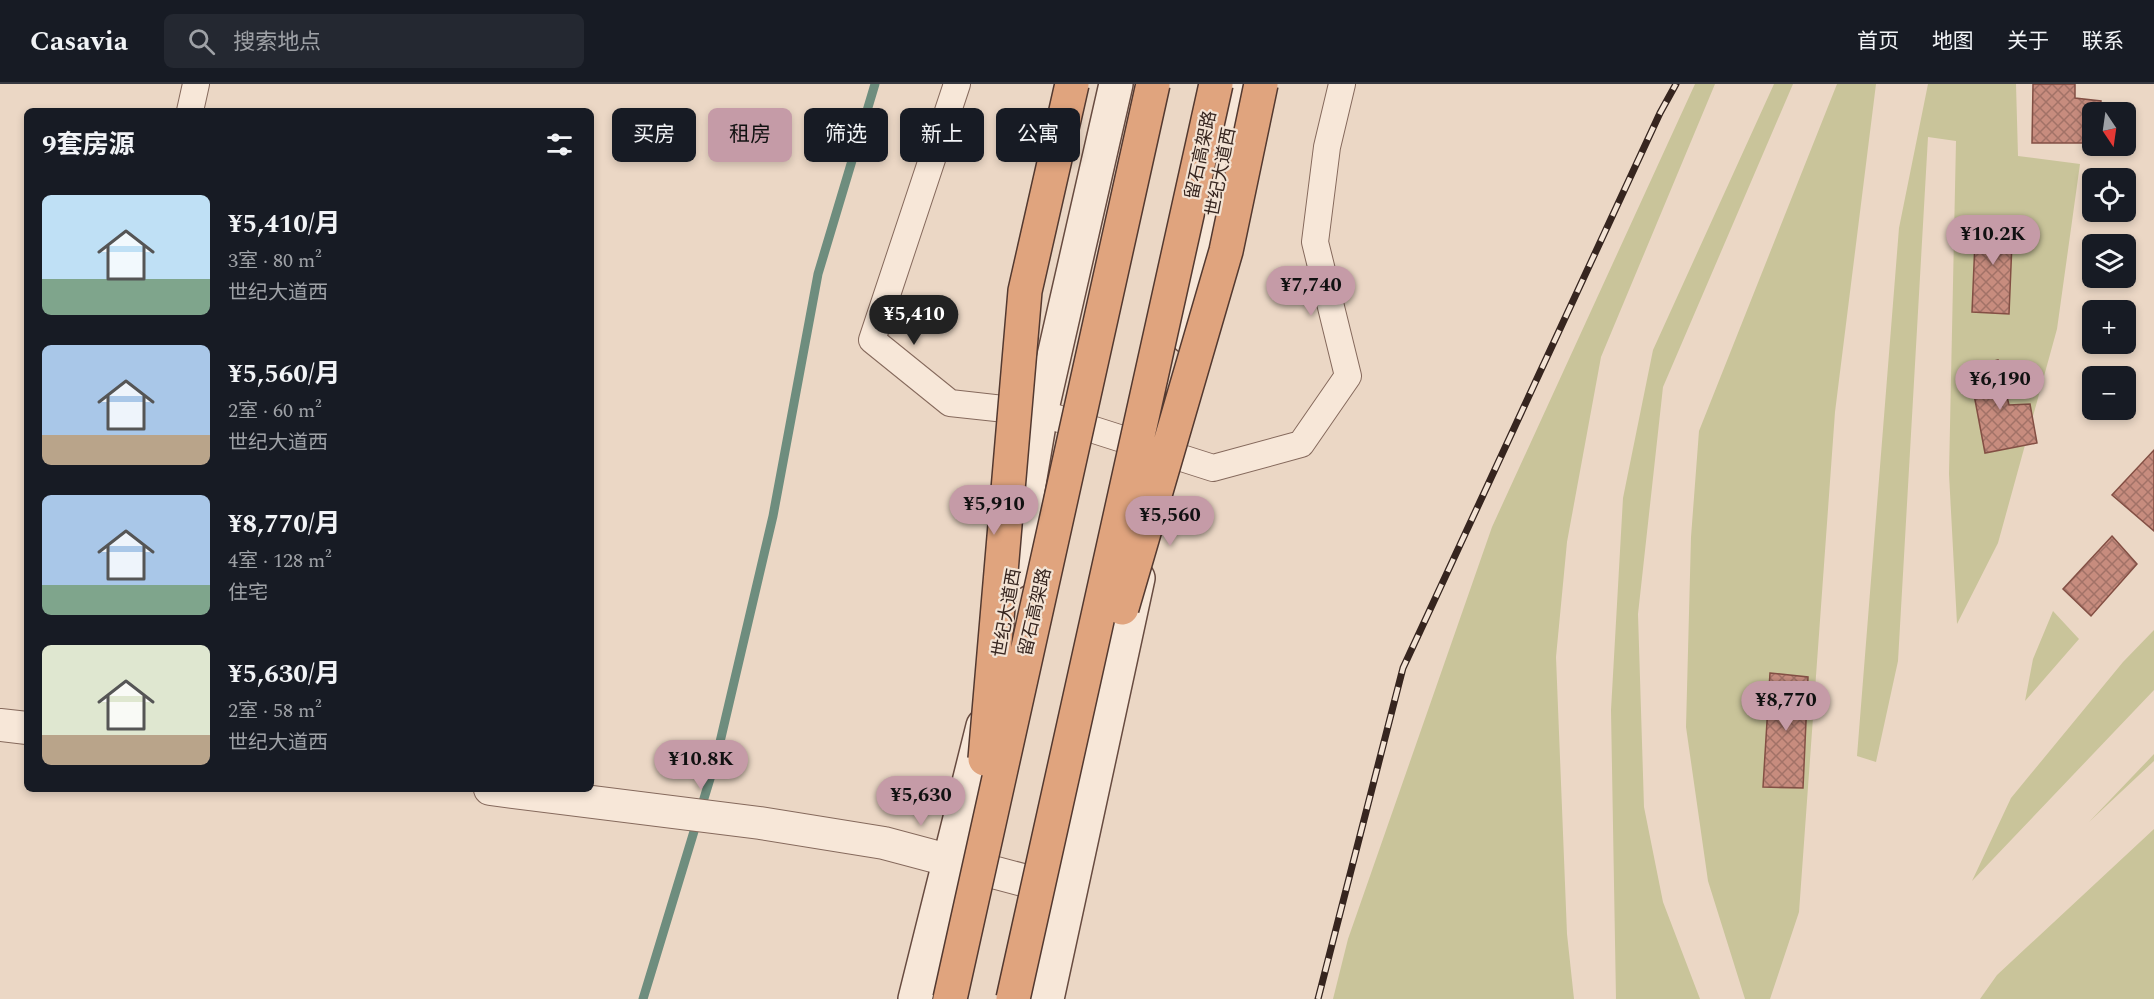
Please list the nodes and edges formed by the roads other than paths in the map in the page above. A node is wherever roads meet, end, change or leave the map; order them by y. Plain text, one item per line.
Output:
1 (196, 84) edge
2 (957, 84) edge
3 (1072, 84) edge
4 (1116, 84) edge
5 (1153, 84) edge
6 (1216, 84) edge
7 (1238, 84) edge
8 (1261, 84) edge
9 (1342, 84) edge
10 (191, 108) edge
11 (1041, 413) junction
12 (1165, 453) junction
13 (0, 725) edge
14 (24, 728) edge
15 (513, 792) edge
16 (949, 860) junction
17 (973, 893) junction
18 (1070, 893) junction
19 (1032, 918) junction
20 (915, 999) edge
21 (950, 999) edge
22 (1013, 999) edge
23 (1047, 999) edge

1 - 10 street
2 - 11 street
3 - 17 highway, bridge
4 - 11 main road, 世纪大道西
5 - 17 highway, 留石高架路, bridge
6 - 19 highway, 留石高架路, bridge
7 - 12 main road, 世纪大道西
8 - 19 highway, bridge
9 - 12 street
11 - 12 street
11 - 16 main road, 世纪大道西
12 - 18 main road, 世纪大道西
13 - 14 street
15 - 16 street
16 - 18 street
16 - 20 main road, 世纪大道西
17 - 21 highway, 留石高架路, bridge
18 - 23 main road, 世纪大道西
19 - 22 highway, 留石高架路, bridge

